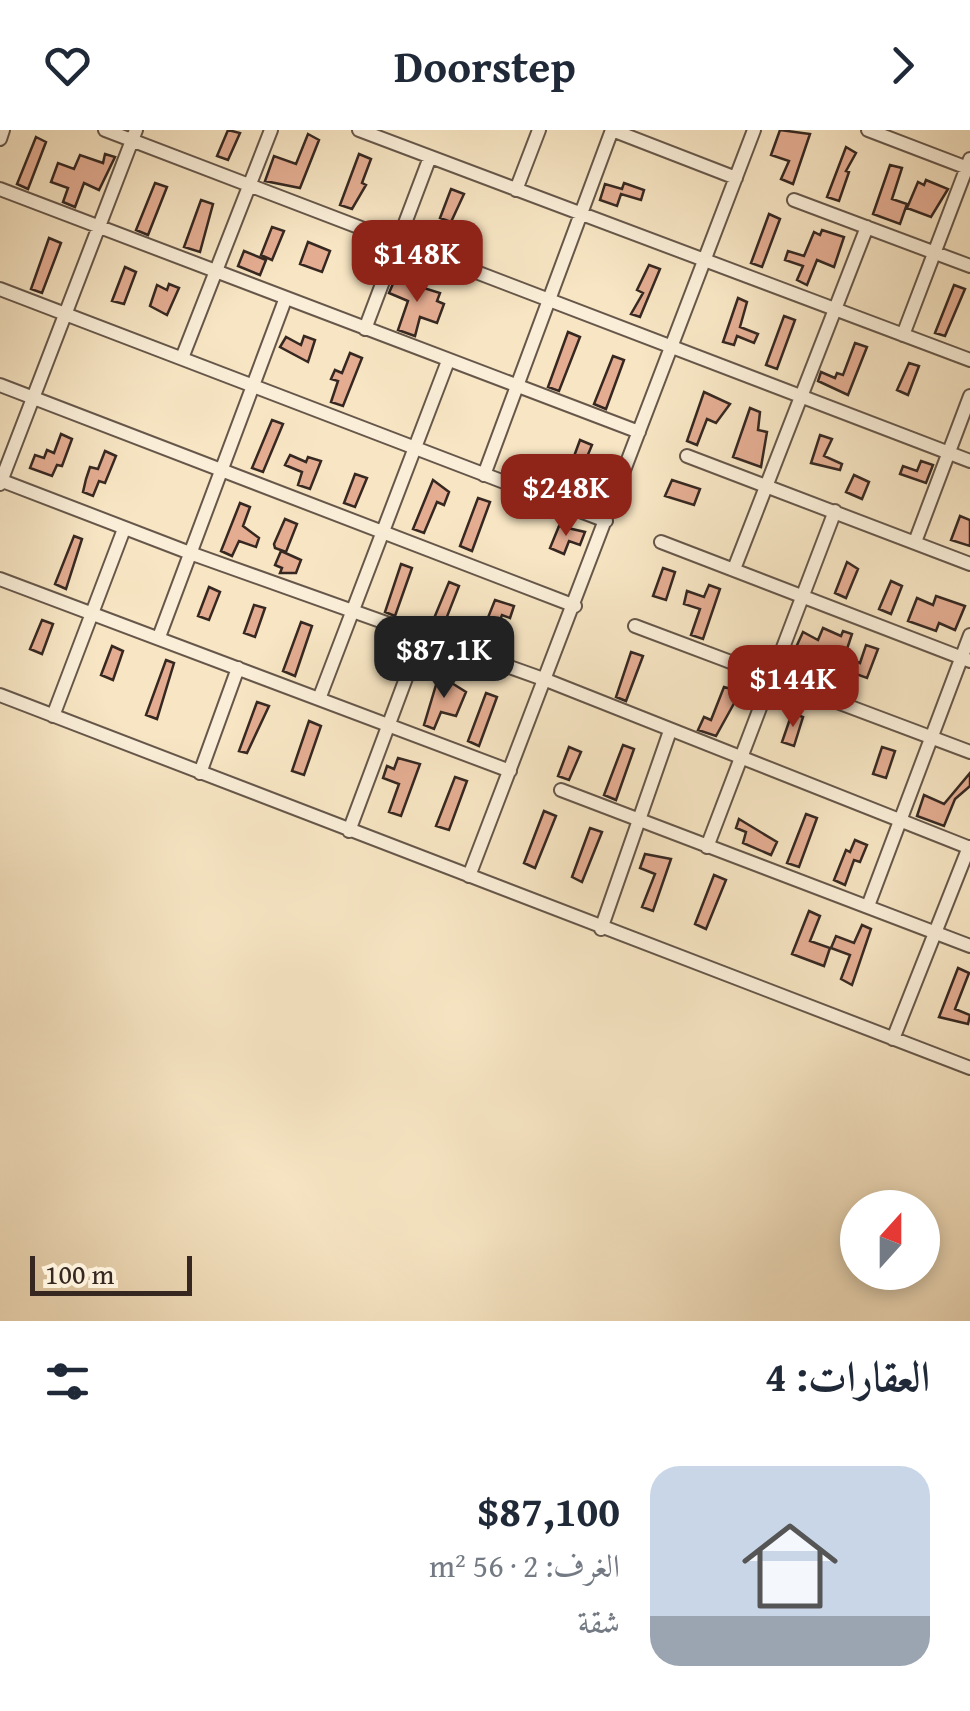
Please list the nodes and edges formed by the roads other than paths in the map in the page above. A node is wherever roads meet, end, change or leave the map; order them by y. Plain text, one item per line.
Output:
1 (3, 130) edge
2 (106, 130) edge
3 (271, 130) edge
4 (359, 130) edge
5 (538, 130) edge
6 (612, 130) edge
7 (754, 130) edge
8 (868, 130) edge
9 (134, 135) edge
10 (0, 139) edge
11 (430, 157) junction
12 (969, 165) edge
13 (736, 178) junction
14 (249, 185) junction
15 (0, 189) edge
16 (516, 190) junction
17 (794, 200) dead end
18 (581, 214) junction
19 (867, 227) junction
20 (97, 228) junction
21 (399, 244) junction
22 (934, 252) junction
23 (704, 262) junction
24 (970, 266) edge
25 (215, 273) junction
26 (0, 290) edge
27 (285, 300) junction
28 (548, 302) junction
29 (836, 311) junction
30 (66, 314) junction
31 (365, 329) junction
32 (903, 334) junction
33 (670, 350) junction
34 (182, 358) junction
35 (970, 360) edge
36 (448, 361) junction
37 (0, 386) edge
38 (516, 386) junction
39 (253, 388) junction
40 (970, 396) edge
41 (33, 398) junction
42 (801, 398) junction
43 (640, 432) junction
44 (414, 449) junction
45 (948, 453) junction
46 (687, 456) dead end
47 (970, 461) edge
48 (221, 468) junction
49 (484, 475) junction
50 (0, 482) edge
51 (767, 486) junction
52 (836, 511) junction
53 (606, 521) junction
54 (124, 529) junction
55 (383, 532) junction
56 (660, 542) dead end
57 (914, 542) junction
58 (190, 553) junction
59 (970, 564) edge
60 (734, 569) junction
61 (0, 579) edge
62 (803, 594) junction
63 (575, 606) junction
64 (352, 613) junction
65 (92, 614) junction
66 (635, 626) dead end
67 (970, 635) edge
68 (159, 637) junction
69 (422, 638) junction
70 (966, 659) edge
71 (238, 668) junction
72 (771, 677) junction
73 (546, 680) junction
74 (0, 695) edge
75 (319, 698) junction
76 (53, 716) junction
77 (388, 725) junction
78 (670, 731) junction
79 (930, 738) junction
80 (970, 752) edge
81 (742, 758) junction
82 (510, 771) junction
83 (200, 773) junction
84 (561, 790) dead end
85 (639, 819) junction
86 (899, 821) junction
87 (348, 831) junction
88 (708, 847) junction
89 (970, 848) edge
90 (468, 876) junction
91 (868, 906) junction
92 (600, 929) junction
93 (934, 933) junction
94 (970, 946) edge
95 (893, 1039) junction
96 (970, 1068) edge

1 - 10 street
2 - 9 street
3 - 14 street
4 - 11 street
5 - 16 street
6 - 13 street
6 - 18 street
7 - 13 street
8 - 12 street
9 - 14 street
9 - 20 street
11 - 16 street
11 - 21 street
12 - 22 street
13 - 23 street
14 - 21 street
14 - 25 street
15 - 20 street
16 - 18 street
17 - 19 street
18 - 23 street
18 - 28 street
19 - 22 street
19 - 29 street
20 - 25 street
20 - 30 street
21 - 28 street
21 - 31 street
22 - 24 street
22 - 32 street
23 - 29 street
23 - 33 street
25 - 27 street
25 - 34 street
26 - 30 street
27 - 31 street
27 - 39 street
28 - 33 street
28 - 38 street
29 - 32 street
29 - 42 street
30 - 34 street
30 - 41 street
31 - 36 street
32 - 35 street
33 - 42 street
33 - 43 street
34 - 39 street
36 - 38 street
36 - 44 street
37 - 41 street
38 - 43 street
38 - 49 street
39 - 44 street
39 - 48 street
40 - 45 street
41 - 48 street
41 - 50 street
42 - 45 street
42 - 51 street
43 - 53 street
44 - 49 street
44 - 55 street
45 - 47 street
45 - 57 street
46 - 51 street
48 - 55 street
48 - 58 street
49 - 53 street
50 - 54 street
51 - 52 street
51 - 60 street
52 - 57 street
52 - 62 street
53 - 63 street
54 - 58 street
54 - 65 street
55 - 63 street
55 - 64 street
56 - 60 street
57 - 59 street
58 - 64 street
58 - 68 street
60 - 62 street
61 - 65 street
62 - 70 street
62 - 72 street
63 - 73 street
64 - 69 street
64 - 75 street
65 - 68 street
65 - 76 street
66 - 72 street
67 - 70 street
68 - 71 street
69 - 73 street
69 - 77 street
70 - 79 street
71 - 75 street
71 - 83 street
72 - 79 street
72 - 81 street
73 - 78 street
73 - 82 street
74 - 76 street
75 - 77 street
76 - 83 street
77 - 82 street
77 - 87 street
78 - 81 street
78 - 85 street
79 - 80 street
79 - 86 street
81 - 86 street
81 - 88 street
82 - 90 street
83 - 87 street
84 - 85 street
85 - 88 street
85 - 92 street
86 - 89 street
86 - 91 street
87 - 90 street
88 - 91 street
89 - 93 street
90 - 92 street
91 - 93 street
92 - 95 street
93 - 94 street
93 - 95 street
95 - 96 street

